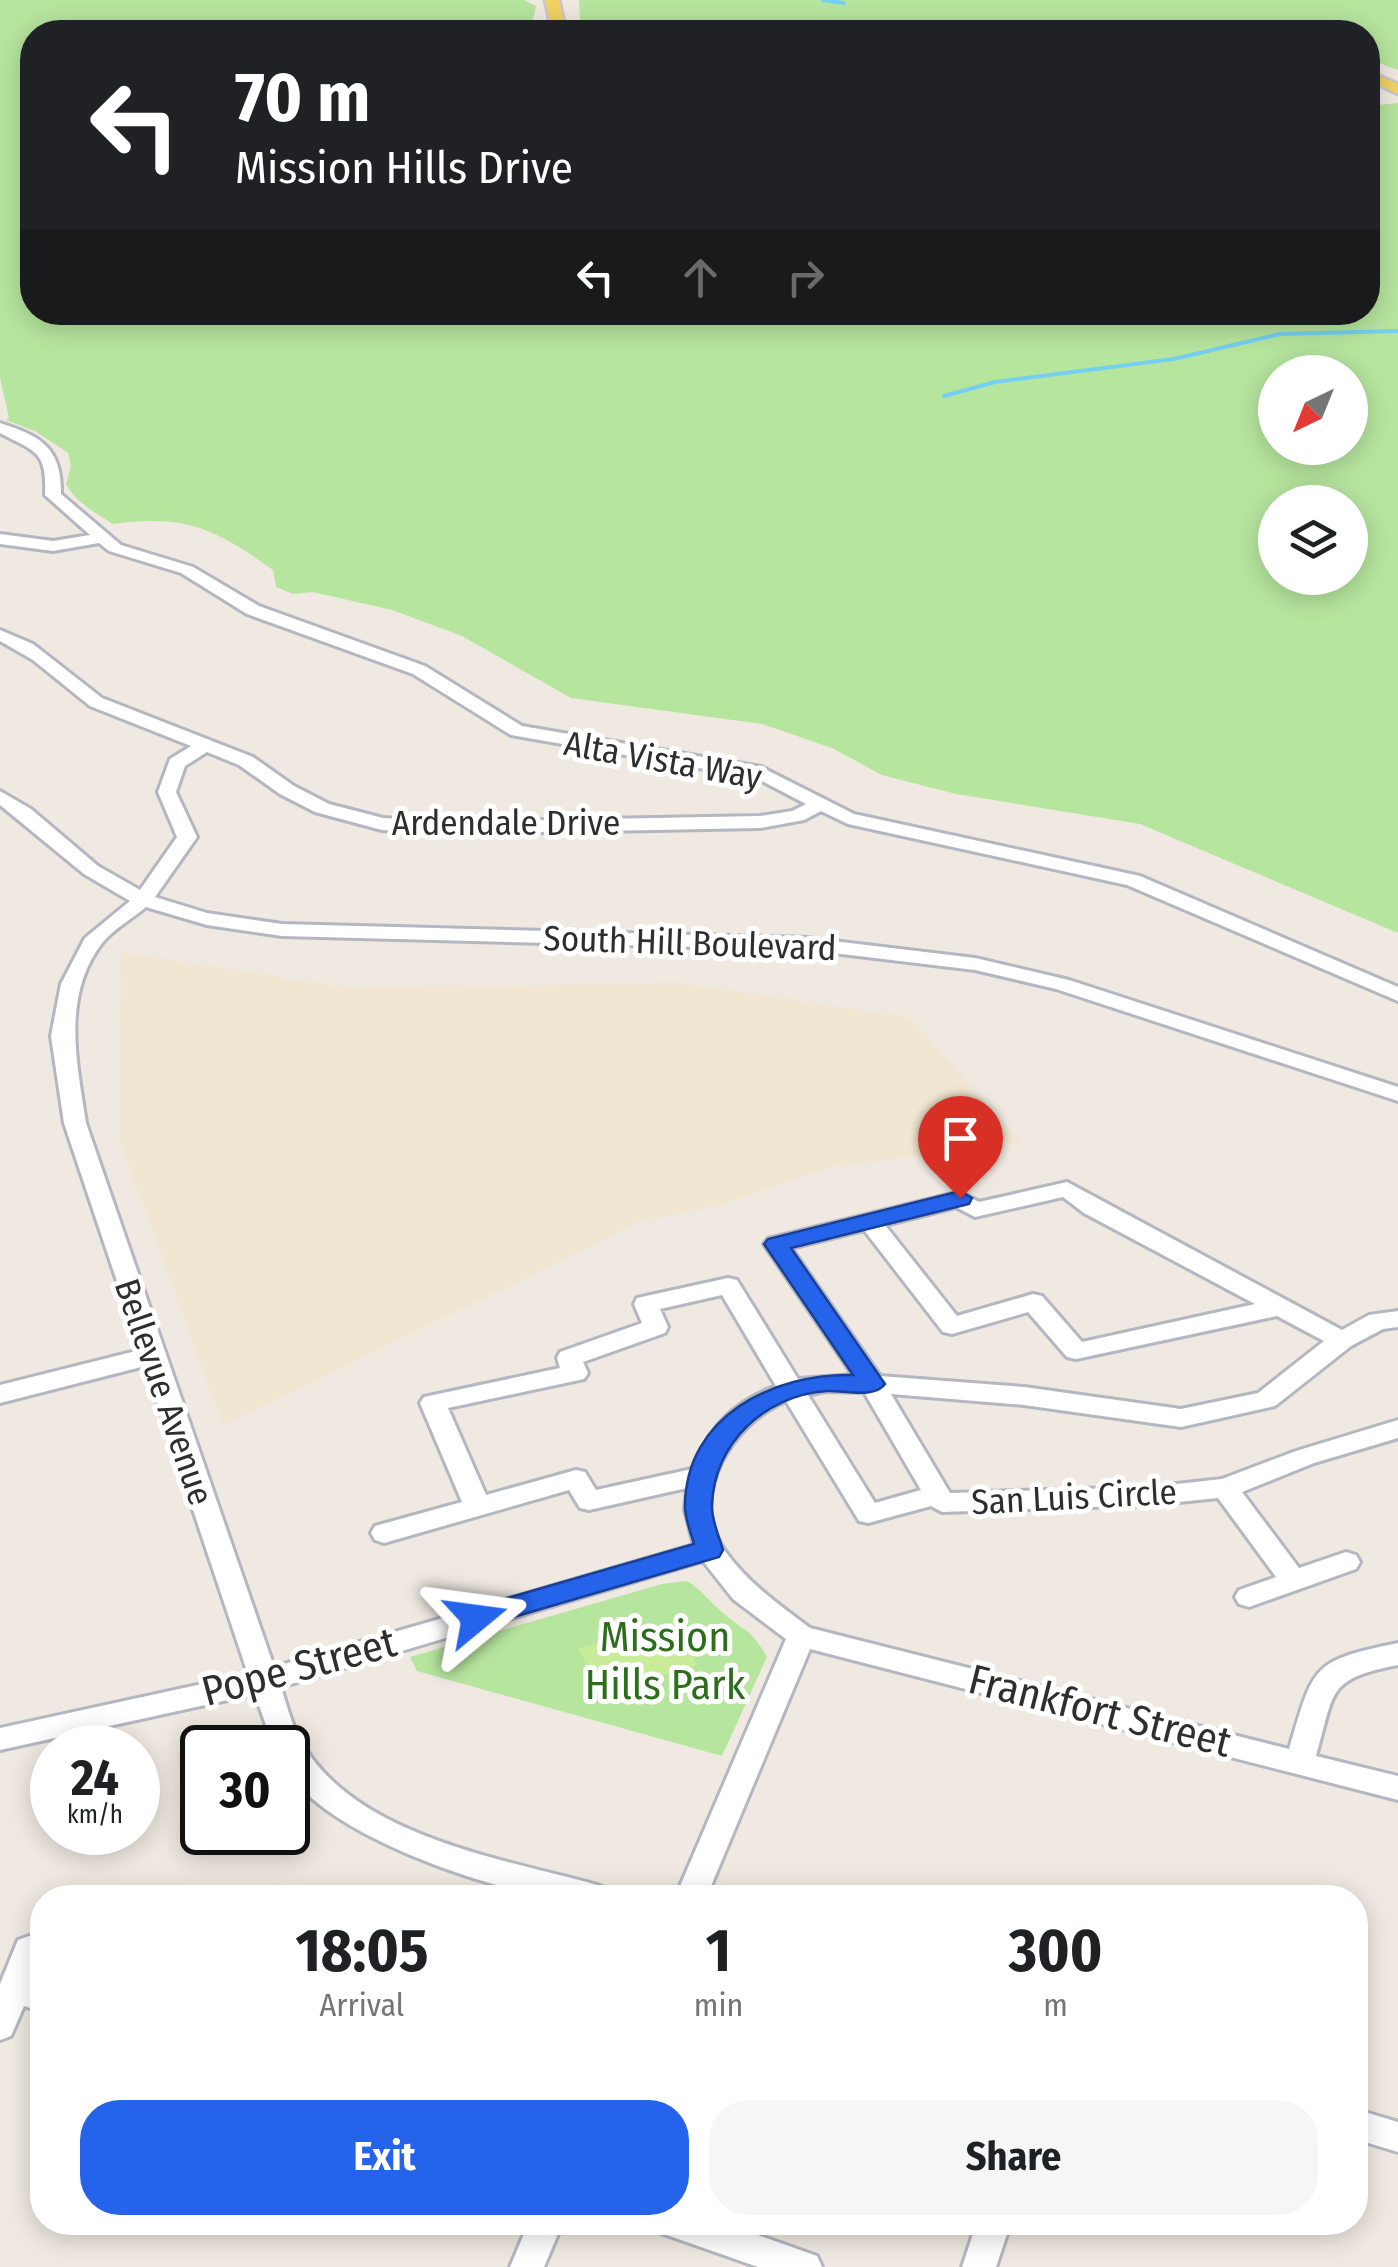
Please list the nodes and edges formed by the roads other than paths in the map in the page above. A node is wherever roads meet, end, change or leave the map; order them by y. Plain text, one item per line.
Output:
1 (0, 427) edge
2 (99, 538) junction
3 (0, 539) edge
4 (0, 636) edge
5 (206, 744) junction
6 (0, 797) edge
7 (820, 806) junction
8 (144, 899) junction
9 (1398, 995) edge
10 (1398, 1094) edge
11 (870, 1222) junction
12 (1280, 1306) junction
13 (1398, 1319) edge
14 (1342, 1340) junction
15 (151, 1356) junction
16 (872, 1384) junction
17 (792, 1388) junction
18 (0, 1394) edge
19 (1398, 1429) edge
20 (702, 1476) junction
21 (1225, 1488) junction
22 (938, 1495) junction
23 (478, 1506) junction
24 (384, 1533) dead end
25 (709, 1550) junction
26 (1346, 1562) dead end
27 (1294, 1581) junction
28 (1249, 1597) dead end
29 (801, 1636) junction
30 (1398, 1654) edge
31 (263, 1681) junction
32 (0, 1740) edge
33 (1300, 1762) junction
34 (1398, 1788) edge
35 (554, 1885) edge
36 (696, 1885) edge
37 (30, 1950) dead end
38 (29, 1994) edge
39 (0, 2026) edge
40 (1368, 2128) edge
41 (1398, 2137) edge
42 (541, 2235) edge
43 (710, 2235) edge
44 (990, 2235) edge
45 (527, 2267) edge
46 (805, 2267) edge
47 (979, 2267) edge

1 - 2 street, Alta Vista Way
2 - 3 street
2 - 7 street, Alta Vista Way
4 - 5 street, Ardendale Drive
5 - 7 street, Ardendale Drive
5 - 8 street, Bellevue Avenue
6 - 8 street, South Hill Boulevard
7 - 9 street, Alta Vista Way
8 - 10 street, South Hill Boulevard
8 - 15 street, Bellevue Avenue
11 - 12 street
11 - 12 street
11 - 16 street, San Luis Circle
12 - 14 street
13 - 14 street
14 - 16 street
15 - 18 street
15 - 31 street, Bellevue Avenue
16 - 17 street
16 - 22 street, San Luis Circle
17 - 20 street
17 - 22 street
17 - 23 street
19 - 21 street, San Luis Circle
20 - 23 street
20 - 25 street
21 - 22 street, San Luis Circle
21 - 27 street, San Luis Circle
23 - 24 street
25 - 29 street
25 - 31 street, Pope Street
26 - 27 street
27 - 28 street
29 - 33 street, Frankfort Street
29 - 36 street
30 - 33 street
31 - 32 street, Pope Street
31 - 35 street, Bellevue Avenue
33 - 34 street, Frankfort Street
37 - 38 street
38 - 39 street
40 - 41 street
42 - 45 street
43 - 46 street
44 - 47 street

